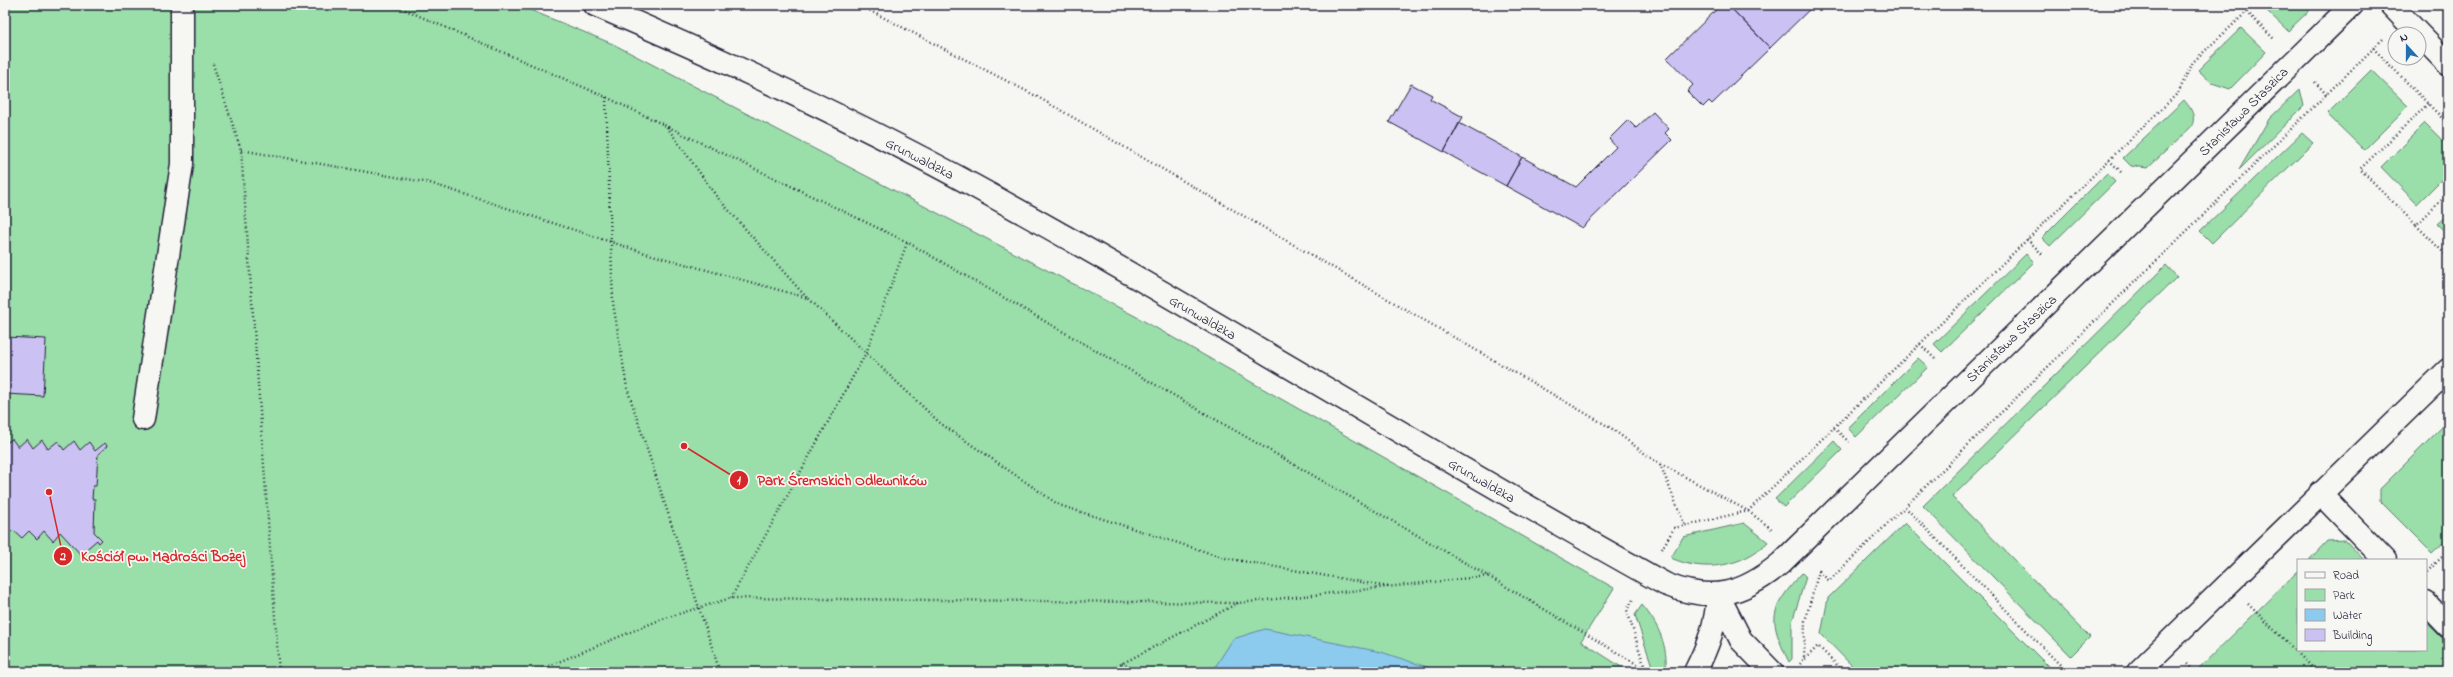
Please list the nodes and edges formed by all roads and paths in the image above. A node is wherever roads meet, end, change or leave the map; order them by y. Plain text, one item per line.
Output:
1 (182, 5) edge
2 (394, 5) edge
3 (595, 5) edge
4 (859, 5) edge
5 (2254, 5) edge
6 (2352, 5) edge
7 (2391, 5) edge
8 (2247, 12) junction
9 (2383, 39) dead end
10 (2277, 42) dead end
11 (2373, 48) junction
12 (212, 63) dead end
13 (2448, 64) edge
14 (2310, 77) dead end
15 (2327, 95) junction
16 (606, 97) junction
17 (2428, 104) junction
18 (2448, 124) edge
19 (667, 126) junction
20 (241, 150) junction
21 (2109, 160) junction
22 (2123, 174) dead end
23 (2448, 194) edge
24 (2416, 225) junction
25 (2027, 239) junction
26 (611, 242) junction
27 (907, 242) junction
28 (2042, 254) dead end
29 (2448, 257) edge
30 (808, 298) junction
31 (1920, 344) junction
32 (866, 353) junction
33 (1935, 359) dead end
34 (2448, 370) edge
35 (143, 420) dead end
36 (1834, 428) junction
37 (1850, 443) dead end
38 (1660, 463) junction
39 (2320, 493) junction
40 (1906, 507) junction
41 (1748, 511) junction
42 (1684, 526) junction
43 (2448, 551) edge
44 (2384, 559) edge
45 (1819, 571) dead end
46 (2427, 571) edge
47 (1647, 574) junction
48 (1488, 576) junction
49 (1389, 587) junction
50 (1718, 595) junction
51 (731, 598) junction
52 (1239, 603) junction
53 (2246, 603) dead end
54 (2427, 604) edge
55 (697, 608) junction
56 (2448, 626) edge
57 (1804, 659) dead end
58 (2186, 662) dead end
59 (1122, 663) junction
60 (2312, 667) junction
61 (1645, 671) edge
62 (279, 672) edge
63 (534, 672) edge
64 (720, 672) edge
65 (1106, 672) edge
66 (1136, 672) edge
67 (1695, 672) edge
68 (1772, 672) edge
69 (1844, 672) edge
70 (2067, 672) edge
71 (2138, 672) edge
72 (2195, 672) edge
73 (2308, 672) edge
74 (2317, 672) edge

1 - 35 main road
2 - 16 path
3 - 47 main road, Grunwaldzka
4 - 38 path
5 - 8 path
6 - 50 main road, Stanisława Staszica
7 - 13 main road
8 - 10 path
8 - 21 path
9 - 11 path
11 - 15 path
11 - 17 path
12 - 20 path
14 - 15 path
15 - 40 path
16 - 19 path
16 - 26 path
17 - 18 path
17 - 24 path
19 - 27 path
19 - 30 path
20 - 26 path
20 - 62 path
21 - 22 path
21 - 25 path
23 - 24 path
24 - 29 path
25 - 28 path
25 - 31 path
26 - 30 path
26 - 55 path
27 - 32 path
27 - 48 path
30 - 32 path
31 - 33 path
31 - 36 path
32 - 49 path
32 - 51 path
34 - 39 main road
36 - 37 path
36 - 41 path
38 - 41 path
38 - 42 path
39 - 44 main road
39 - 71 main road
40 - 45 path
40 - 70 path
41 - 42 path
42 - 47 path
43 - 46 path
47 - 50 main road, Grunwaldzka
47 - 61 path
48 - 49 path
48 - 61 path
49 - 52 path
50 - 67 main road
50 - 68 main road
51 - 52 path
51 - 55 path
52 - 59 path
53 - 60 path
54 - 56 main road
55 - 63 path
55 - 64 path
57 - 69 path
58 - 72 path
59 - 65 path
59 - 66 path
60 - 73 path
60 - 74 path

